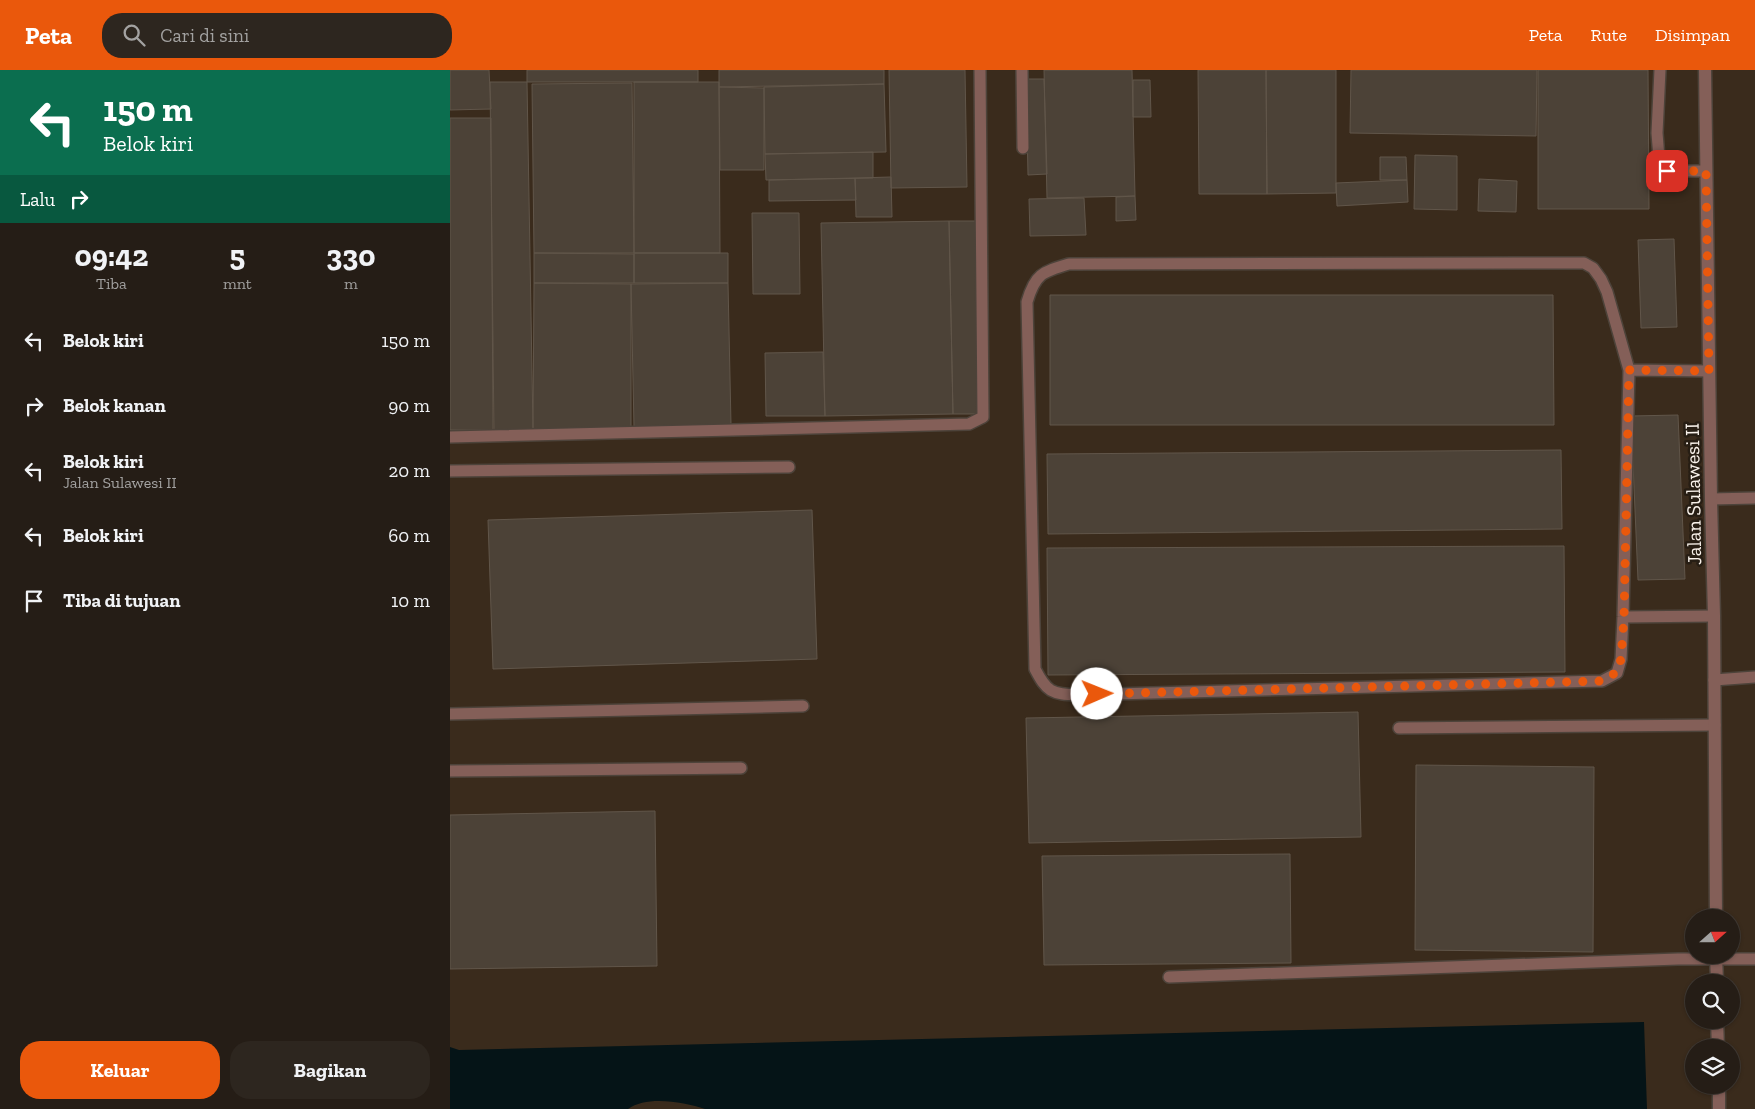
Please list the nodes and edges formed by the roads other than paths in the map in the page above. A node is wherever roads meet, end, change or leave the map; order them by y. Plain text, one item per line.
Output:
1 (980, 70) edge
2 (1022, 70) edge
3 (1660, 70) edge
4 (1705, 70) edge
5 (1023, 148) dead end
6 (1706, 171) junction
7 (1629, 370) junction
8 (1709, 371) junction
9 (450, 438) edge
10 (790, 467) dead end
11 (450, 471) edge
12 (1755, 498) edge
13 (1711, 499) junction
14 (1714, 616) junction
15 (1624, 617) junction
16 (1755, 677) edge
17 (1714, 680) junction
18 (803, 706) dead end
19 (450, 714) edge
20 (1715, 725) junction
21 (1399, 728) dead end
22 (741, 768) dead end
23 (450, 771) edge
24 (1716, 909) edge
25 (1685, 958) edge
26 (1740, 958) edge
27 (1755, 958) edge
28 (1169, 977) dead end
29 (1719, 1094) edge
30 (1719, 1109) edge

1 - 9 lane
2 - 5 lane
3 - 6 lane
4 - 6 street, Jalan Sulawesi II
6 - 8 street, Jalan Sulawesi II
7 - 8 lane
7 - 15 lane
7 - 15 lane
8 - 13 street, Jalan Sulawesi II
10 - 11 lane
12 - 13 lane
13 - 14 street, Jalan Sulawesi II
14 - 15 lane
14 - 17 street, Jalan Sulawesi II
16 - 17 lane
17 - 20 street, Jalan Sulawesi II
18 - 19 lane
20 - 21 lane
20 - 24 street, Jalan Sulawesi II
22 - 23 lane
25 - 28 lane
26 - 27 lane
29 - 30 street

